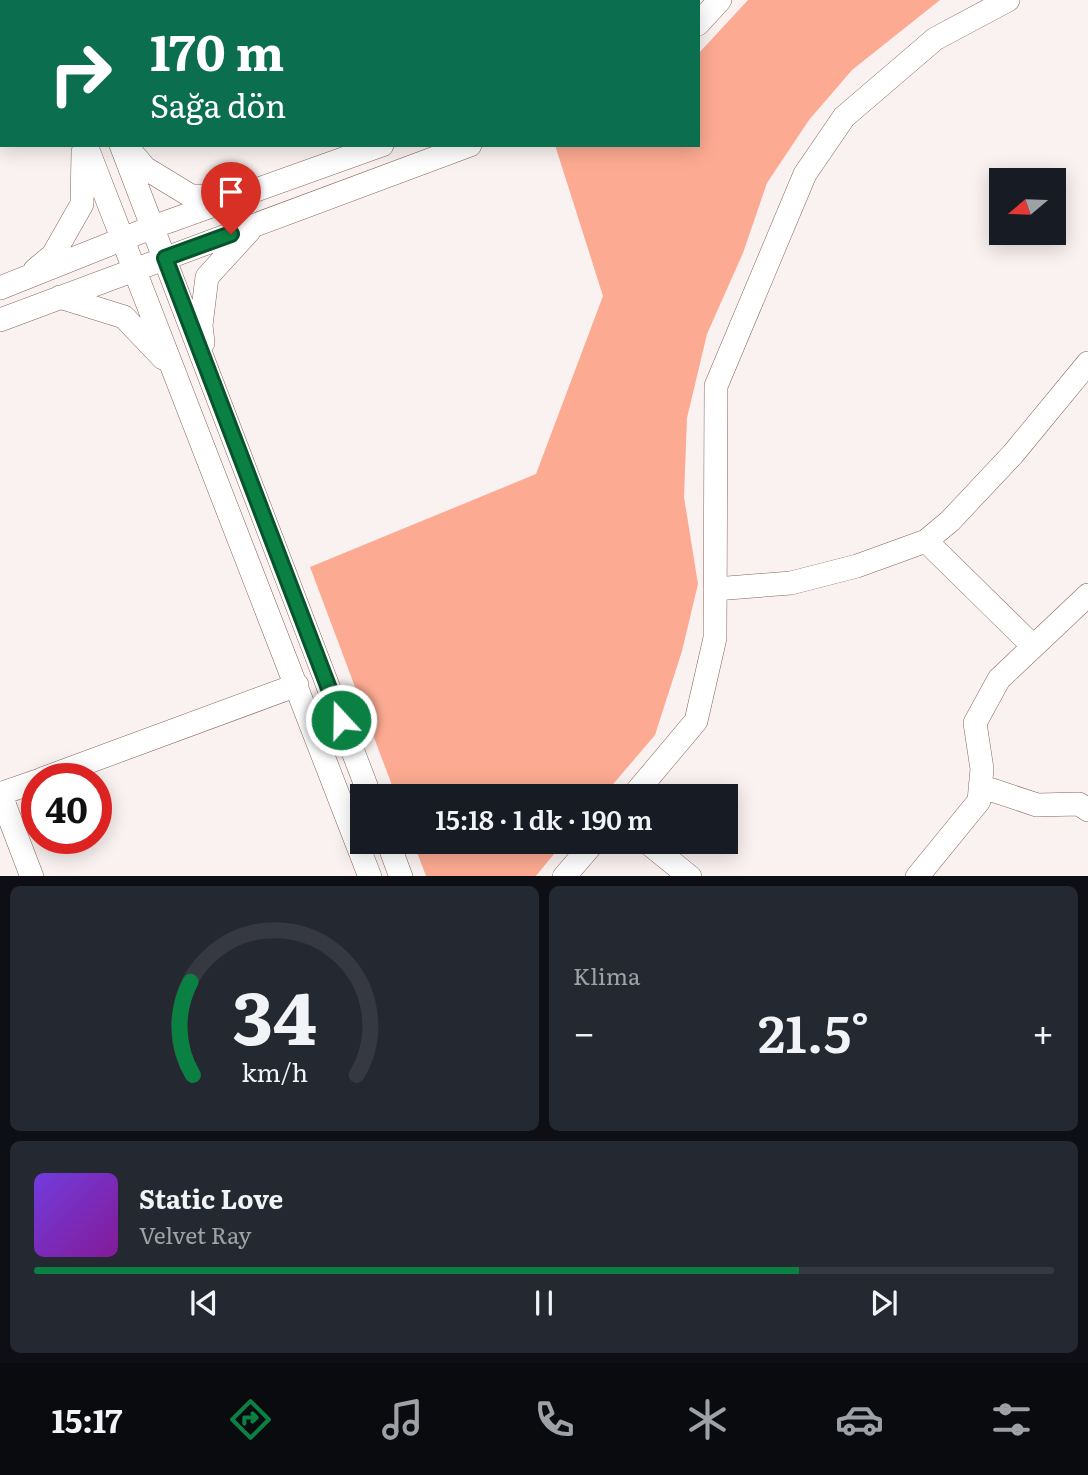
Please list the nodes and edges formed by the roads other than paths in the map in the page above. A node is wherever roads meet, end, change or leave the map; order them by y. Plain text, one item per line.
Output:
1 (720, 0) edge
2 (1009, 0) edge
3 (700, 22) edge
4 (85, 147) edge
5 (86, 147) edge
6 (124, 147) edge
7 (125, 147) edge
8 (372, 147) edge
9 (465, 147) edge
10 (239, 196) junction
11 (253, 226) junction
12 (153, 227) junction
13 (120, 239) junction
14 (165, 258) junction
15 (133, 269) junction
16 (25, 278) junction
17 (0, 288) edge
18 (60, 297) junction
19 (0, 320) edge
20 (205, 363) junction
21 (1088, 363) edge
22 (172, 368) junction
23 (926, 541) junction
24 (715, 589) junction
25 (1088, 595) edge
26 (1033, 646) junction
27 (297, 684) junction
28 (85, 763) edge
29 (365, 784) edge
30 (643, 784) edge
31 (980, 786) junction
32 (21, 787) edge
33 (0, 794) edge
34 (1086, 805) edge
35 (392, 854) edge
36 (584, 854) edge
37 (662, 854) edge
38 (32, 876) edge
39 (370, 876) edge
40 (401, 876) edge
41 (565, 876) edge
42 (689, 876) edge
43 (918, 876) edge

1 - 3 street
2 - 24 street
4 - 16 street
5 - 13 street
6 - 12 street
7 - 10 street
8 - 10 street
9 - 11 street
10 - 12 street
11 - 14 street
11 - 20 street
12 - 13 street
12 - 14 street
13 - 15 street
13 - 16 street
14 - 15 street
14 - 20 street
15 - 18 street
15 - 22 street
16 - 17 street
18 - 19 street
18 - 22 street
20 - 29 street
21 - 23 street
22 - 27 street
23 - 24 street
23 - 26 street
24 - 30 street
25 - 26 street
26 - 31 street
27 - 28 street
27 - 39 street
31 - 34 street
31 - 43 street
32 - 33 street
33 - 38 street
35 - 40 street
36 - 41 street
37 - 42 street

